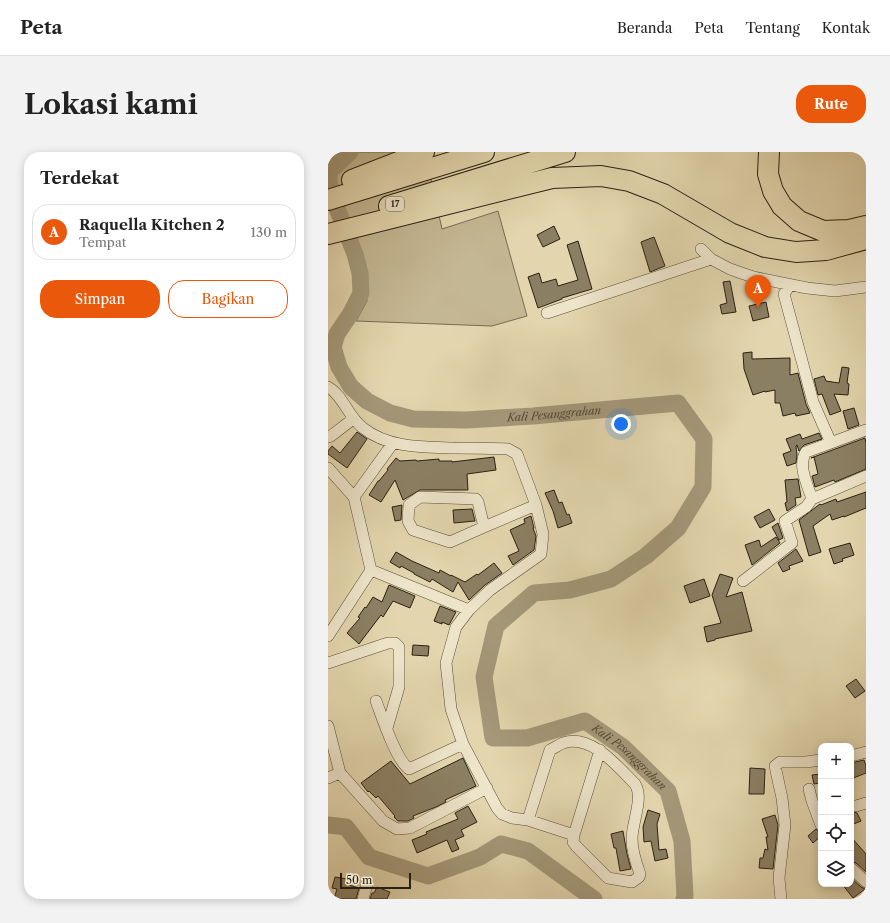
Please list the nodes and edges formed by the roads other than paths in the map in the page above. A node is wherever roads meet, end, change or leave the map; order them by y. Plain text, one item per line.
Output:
1 (424, 152) edge
2 (484, 152) edge
3 (565, 152) edge
4 (769, 152) edge
5 (328, 190) edge
6 (465, 192) junction
7 (328, 200) edge
8 (328, 224) edge
9 (866, 226) edge
10 (328, 234) edge
11 (866, 239) edge
12 (701, 249) dead end
13 (711, 259) junction
14 (790, 285) junction
15 (866, 287) edge
16 (547, 313) dead end
17 (328, 387) edge
18 (353, 419) junction
19 (866, 430) edge
20 (328, 437) edge
21 (393, 443) junction
22 (831, 443) junction
23 (328, 468) edge
24 (866, 476) edge
25 (354, 497) junction
26 (812, 499) junction
27 (536, 505) junction
28 (484, 527) junction
29 (371, 570) junction
30 (743, 581) dead end
31 (469, 610) junction
32 (328, 636) edge
33 (328, 663) edge
34 (376, 701) dead end
35 (328, 726) edge
36 (387, 728) junction
37 (463, 744) junction
38 (600, 750) junction
39 (866, 752) edge
40 (854, 755) edge
41 (818, 760) edge
42 (340, 773) junction
43 (328, 778) edge
44 (487, 788) junction
45 (809, 789) dead end
46 (818, 817) edge
47 (528, 820) junction
48 (574, 836) junction
49 (854, 871) edge
50 (866, 882) edge
51 (367, 884) dead end
52 (363, 899) edge
53 (781, 899) edge

1 - 5 highway
2 - 7 highway, 17
3 - 6 highway, 17
4 - 9 highway
6 - 8 highway, 17
6 - 10 highway
6 - 11 highway
12 - 13 street
13 - 14 street
13 - 16 street
14 - 15 street
14 - 22 street
17 - 18 street
18 - 20 street
18 - 21 street
19 - 22 street
21 - 25 street
21 - 27 street
22 - 26 street
23 - 25 street
24 - 26 street
25 - 29 street
26 - 30 street
27 - 28 street
27 - 31 street
28 - 28 street
29 - 31 street
29 - 32 street
31 - 37 street
33 - 36 street
34 - 36 street
35 - 42 street
36 - 37 street
37 - 44 street
38 - 47 street
38 - 48 street
38 - 48 street
39 - 40 street
41 - 53 street
42 - 43 street
42 - 44 street
44 - 47 street
45 - 46 street
47 - 48 street
49 - 50 street
51 - 52 street

